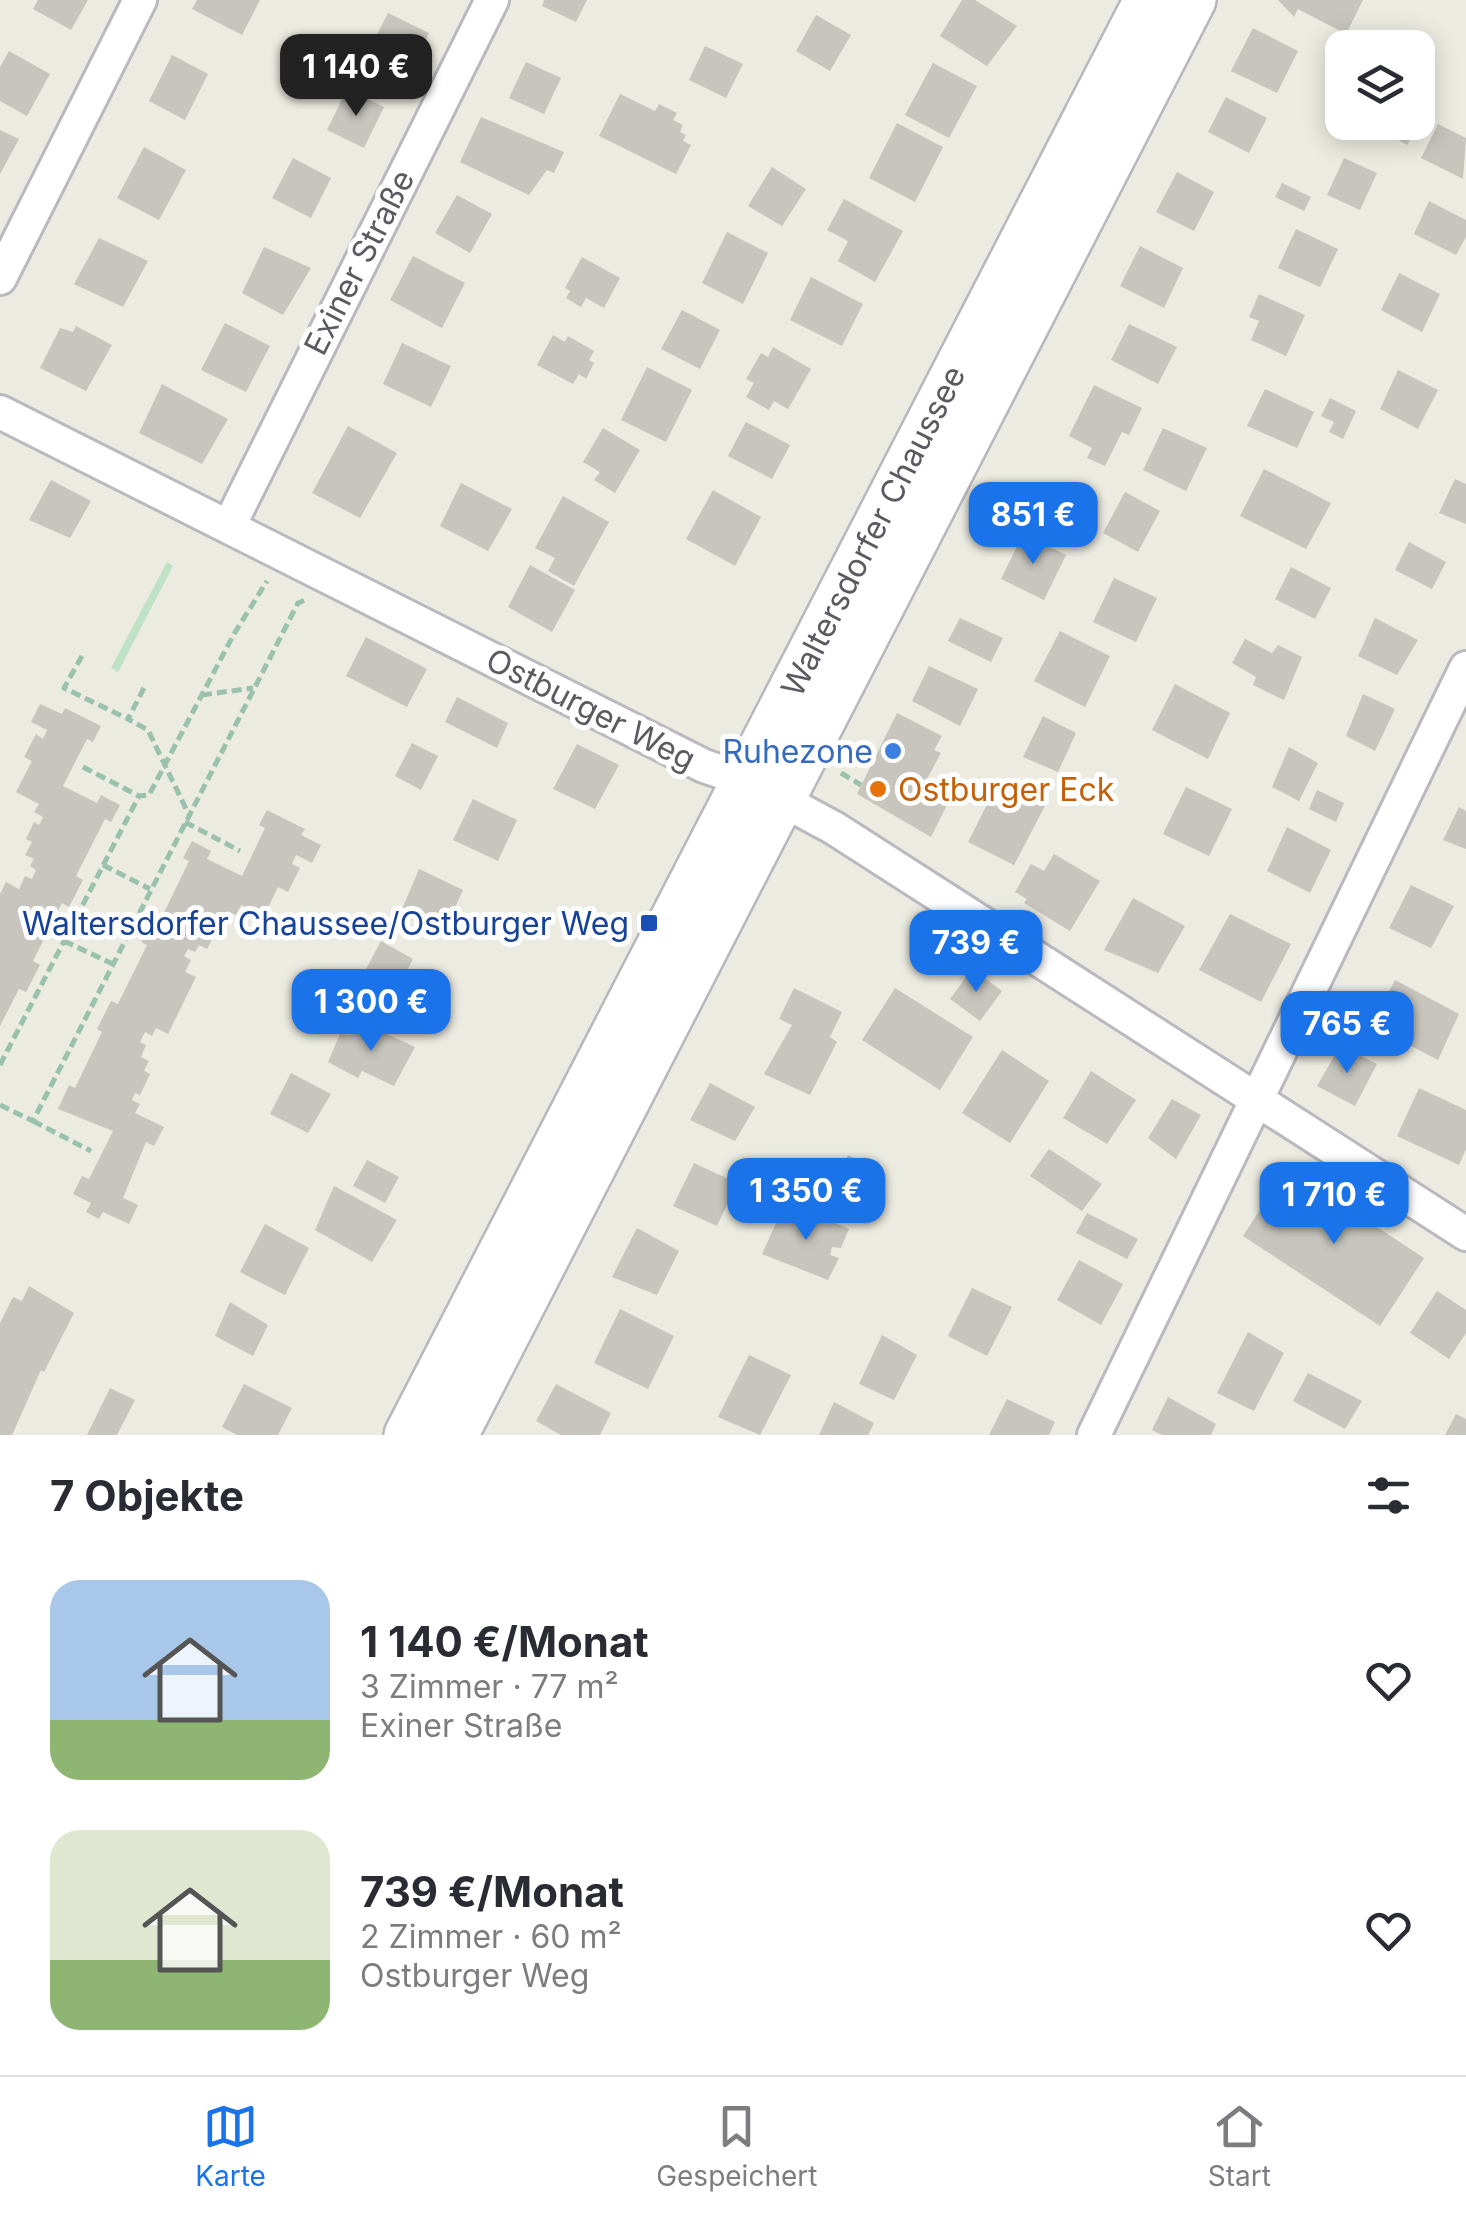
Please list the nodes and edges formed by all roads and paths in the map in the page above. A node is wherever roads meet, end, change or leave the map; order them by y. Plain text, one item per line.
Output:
1 (140, 0) edge
2 (492, 0) edge
3 (1147, 0) edge
4 (1192, 0) edge
5 (0, 278) edge
6 (0, 412) edge
7 (230, 526) junction
8 (268, 579) dead end
9 (313, 597) dead end
10 (82, 656) dead end
11 (1466, 668) edge
12 (144, 688) dead end
13 (254, 688) junction
14 (202, 696) junction
15 (128, 720) junction
16 (164, 766) junction
17 (82, 768) dead end
18 (840, 773) dead end
19 (743, 779) junction
20 (862, 784) dead end
21 (140, 796) junction
22 (782, 801) junction
23 (187, 818) junction
24 (240, 851) dead end
25 (104, 865) junction
26 (151, 889) junction
27 (64, 941) junction
28 (113, 964) junction
29 (0, 1065) edge
30 (1258, 1100) junction
31 (0, 1105) edge
32 (34, 1121) junction
33 (91, 1151) dead end
34 (1466, 1234) edge
35 (406, 1435) edge
36 (455, 1435) edge
37 (1094, 1435) edge

1 - 5 street
2 - 7 street, Exiner Straße
3 - 19 main road, Waltersdorfer Chaussee
4 - 22 main road, Waltersdorfer Chaussee
6 - 7 street, Ostburger Weg
7 - 19 street, Ostburger Weg
8 - 14 path
9 - 13 path
10 - 15 path
11 - 30 street
12 - 15 path
13 - 14 path
13 - 23 path
14 - 16 path
15 - 16 path
16 - 21 path
16 - 23 path
17 - 21 path
18 - 20 path
19 - 22 street, Ostburger Weg
19 - 35 main road, Waltersdorfer Chaussee
21 - 25 path
22 - 30 street, Ostburger Weg
22 - 36 main road, Waltersdorfer Chaussee
23 - 24 path
23 - 26 path
25 - 26 path
25 - 27 path
26 - 28 path
27 - 28 path
27 - 29 path
28 - 32 path
30 - 34 street, Ostburger Weg
30 - 37 street
31 - 32 path
32 - 33 path

